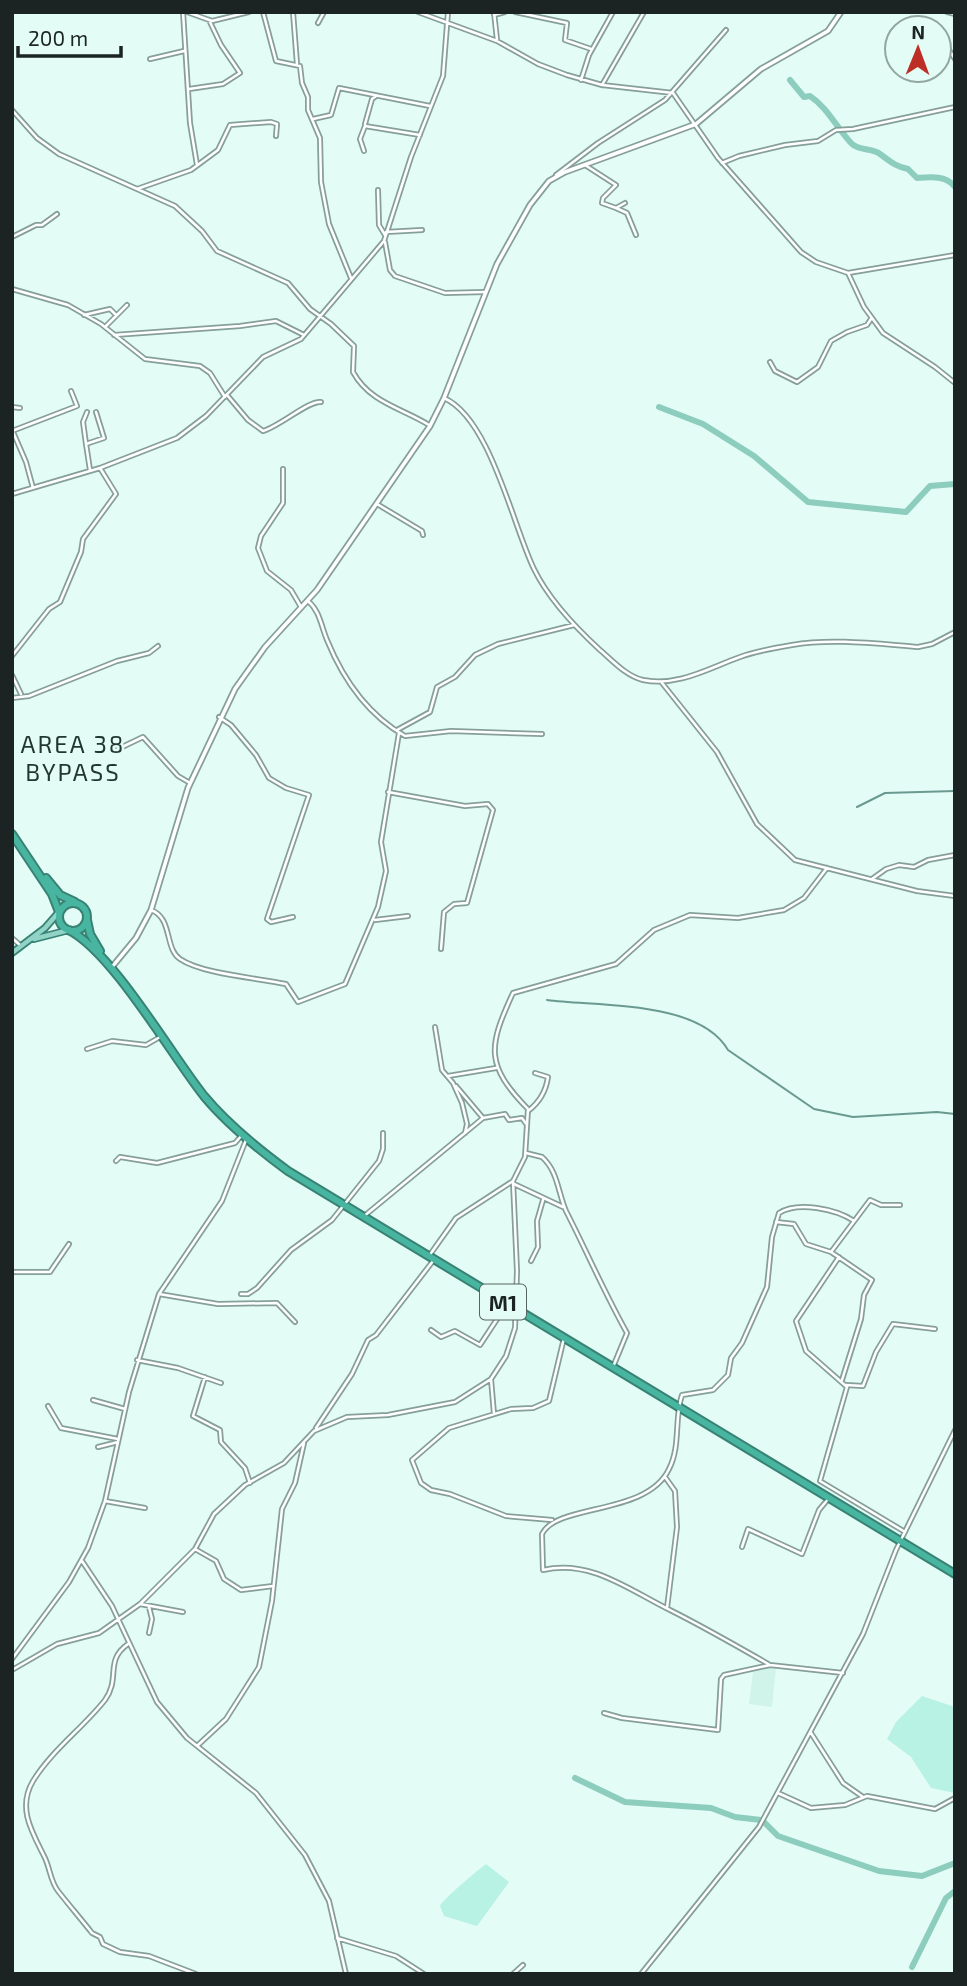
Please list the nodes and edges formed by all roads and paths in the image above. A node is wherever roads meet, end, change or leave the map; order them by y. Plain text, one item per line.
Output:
1 (185, 12) edge
2 (250, 12) edge
3 (263, 12) edge
4 (293, 12) edge
5 (324, 12) edge
6 (418, 12) edge
7 (448, 12) edge
8 (505, 12) edge
9 (515, 12) edge
10 (612, 12) edge
11 (645, 12) edge
12 (841, 12) edge
13 (947, 12) edge
14 (494, 14) edge
15 (955, 14) edge
16 (209, 20) junction
17 (318, 23) dead end
18 (449, 23) junction
19 (726, 30) dead end
20 (497, 41) junction
21 (591, 49) junction
22 (184, 51) junction
23 (150, 59) dead end
24 (297, 64) junction
25 (581, 80) junction
26 (602, 85) junction
27 (189, 89) junction
28 (673, 93) junction
29 (376, 96) junction
30 (429, 106) junction
31 (955, 107) edge
32 (12, 110) edge
33 (312, 119) junction
34 (696, 124) junction
35 (365, 126) junction
36 (420, 135) junction
37 (276, 136) dead end
38 (364, 151) dead end
39 (722, 163) junction
40 (197, 165) junction
41 (585, 165) junction
42 (554, 178) junction
43 (137, 189) junction
44 (378, 190) dead end
45 (625, 202) dead end
46 (616, 208) junction
47 (57, 215) dead end
48 (422, 230) dead end
49 (386, 234) junction
50 (636, 234) dead end
51 (12, 237) edge
52 (384, 241) junction
53 (955, 256) edge
54 (848, 273) junction
55 (351, 278) junction
56 (12, 289) edge
57 (485, 292) junction
58 (127, 305) dead end
59 (84, 315) junction
60 (116, 315) junction
61 (319, 317) junction
62 (870, 319) junction
63 (105, 327) junction
64 (114, 335) junction
65 (304, 335) junction
66 (770, 362) dead end
67 (955, 383) edge
68 (71, 391) dead end
69 (226, 396) junction
70 (444, 398) junction
71 (321, 402) dead end
72 (12, 407) edge
73 (20, 408) dead end
74 (87, 412) dead end
75 (96, 412) dead end
76 (430, 426) junction
77 (12, 431) edge
78 (86, 444) junction
79 (100, 468) junction
80 (283, 469) dead end
81 (90, 470) junction
82 (33, 488) junction
83 (12, 495) edge
84 (377, 504) junction
85 (424, 535) dead end
86 (308, 601) junction
87 (301, 608) junction
88 (574, 625) junction
89 (955, 632) edge
90 (158, 646) dead end
91 (12, 656) edge
92 (12, 675) edge
93 (660, 682) junction
94 (21, 695) junction
95 (12, 698) edge
96 (219, 717) junction
97 (398, 732) junction
98 (542, 734) dead end
99 (118, 748) dead end
100 (190, 783) junction
101 (388, 792) junction
102 (12, 834) edge
103 (955, 855) edge
104 (29, 858) junction
105 (828, 868) junction
106 (872, 879) junction
107 (955, 896) edge
108 (77, 903) junction
109 (150, 910) junction
110 (59, 912) junction
111 (408, 916) dead end
112 (293, 917) dead end
113 (87, 918) junction
114 (374, 919) junction
115 (69, 930) junction
116 (12, 938) edge
117 (24, 944) junction
118 (441, 949) dead end
119 (12, 953) edge
120 (109, 967) junction
121 (435, 1027) dead end
122 (160, 1037) junction
123 (87, 1049) dead end
124 (496, 1068) junction
125 (536, 1073) dead end
126 (447, 1076) junction
127 (453, 1083) junction
128 (528, 1111) junction
129 (484, 1118) junction
130 (527, 1125) junction
131 (383, 1133) dead end
132 (465, 1133) junction
133 (244, 1137) junction
134 (526, 1153) junction
135 (116, 1161) dead end
136 (514, 1182) junction
137 (543, 1200) junction
138 (900, 1205) dead end
139 (344, 1206) junction
140 (566, 1209) junction
141 (363, 1217) junction
142 (776, 1222) junction
143 (854, 1222) junction
144 (69, 1244) dead end
145 (831, 1252) junction
146 (839, 1257) junction
147 (432, 1258) junction
148 (531, 1261) dead end
149 (12, 1272) edge
150 (159, 1294) junction
151 (241, 1294) dead end
152 (507, 1304) junction
153 (516, 1309) junction
154 (295, 1322) dead end
155 (935, 1329) dead end
156 (431, 1331) dead end
157 (564, 1338) junction
158 (137, 1360) junction
159 (613, 1367) junction
160 (205, 1377) junction
161 (491, 1379) junction
162 (842, 1380) junction
163 (221, 1384) dead end
164 (846, 1385) junction
165 (93, 1400) dead end
166 (48, 1405) dead end
167 (679, 1408) junction
168 (125, 1409) junction
169 (494, 1414) junction
170 (955, 1430) edge
171 (314, 1431) junction
172 (305, 1440) junction
173 (118, 1441) junction
174 (98, 1447) dead end
175 (665, 1478) junction
176 (250, 1483) junction
177 (829, 1498) junction
178 (105, 1501) junction
179 (145, 1508) dead end
180 (869, 1510) junction
181 (864, 1519) junction
182 (553, 1520) junction
183 (906, 1533) junction
184 (901, 1541) junction
185 (742, 1547) dead end
186 (195, 1549) junction
187 (82, 1561) junction
188 (955, 1574) edge
189 (273, 1586) junction
190 (140, 1604) junction
191 (149, 1607) junction
192 (667, 1608) junction
193 (183, 1612) dead end
194 (118, 1621) junction
195 (149, 1633) dead end
196 (128, 1644) junction
197 (12, 1659) edge
198 (770, 1665) junction
199 (12, 1670) edge
200 (844, 1673) junction
201 (604, 1713) dead end
202 (811, 1732) junction
203 (197, 1746) junction
204 (778, 1793) junction
205 (863, 1797) junction
206 (955, 1798) edge
207 (337, 1938) junction
208 (523, 1965) dead end
209 (196, 1974) edge
210 (346, 1974) edge
211 (424, 1974) edge
212 (513, 1974) edge
213 (641, 1974) edge

1 - 16 street
1 - 22 street
2 - 16 street
3 - 24 street
4 - 24 street
5 - 17 street
6 - 18 street
7 - 18 street
8 - 14 street
9 - 21 street
10 - 21 street
11 - 26 street
12 - 34 street
13 - 15 street
14 - 20 street
16 - 27 street
18 - 20 street
18 - 30 street
19 - 28 street
20 - 25 street
21 - 25 street
22 - 23 street
22 - 27 street
24 - 33 street
25 - 26 street
26 - 28 street
27 - 40 street
28 - 34 street
28 - 42 street
29 - 30 street
29 - 33 street
29 - 35 street
30 - 36 street
31 - 39 street
32 - 43 street
33 - 55 street
34 - 39 street
34 - 41 street
35 - 36 street
35 - 38 street
36 - 49 street
37 - 40 street
39 - 54 street
40 - 43 street
41 - 42 street
41 - 46 street
42 - 57 street
43 - 61 street
44 - 49 street
45 - 46 street
46 - 50 street
47 - 51 street
48 - 49 street
49 - 52 street
52 - 55 street
52 - 57 street
53 - 54 street
54 - 62 street
55 - 61 street
56 - 59 street
57 - 70 street
58 - 60 street
59 - 60 street
59 - 63 street
60 - 63 street
61 - 65 street
61 - 76 street
62 - 66 street
62 - 67 street
63 - 64 street
64 - 65 street
64 - 69 street
65 - 69 street
68 - 77 street
69 - 71 street
69 - 79 street
70 - 76 street
70 - 88 street
72 - 73 street
74 - 78 street
75 - 78 street
76 - 84 street
77 - 82 street
78 - 81 street
79 - 81 street
79 - 91 street
80 - 87 street
81 - 82 street
82 - 83 street
84 - 85 street
84 - 86 street
86 - 87 street
86 - 97 street
87 - 96 street
88 - 93 street
88 - 97 street
89 - 93 street
90 - 94 street
92 - 94 street
93 - 105 street
94 - 95 street
96 - 100 street
96 - 112 street
97 - 98 street
97 - 101 street
99 - 100 street
100 - 109 street
101 - 114 street
101 - 118 street
102 - 104 highway, M1
103 - 106 street
104 - 108 highway, M1
104 - 110 highway, M1
105 - 106 street
105 - 124 street
106 - 107 street
108 - 110 highway
108 - 113 highway, M1
109 - 114 street
109 - 120 street
110 - 115 highway, M1
110 - 117 main road
111 - 114 street
113 - 115 highway
113 - 120 highway, M1
115 - 117 main road
115 - 120 highway, M1
116 - 117 street
117 - 119 main road
120 - 122 highway, M1
121 - 126 street
122 - 123 street
122 - 133 highway, M1
124 - 126 street
124 - 128 street
125 - 128 street
126 - 127 street
127 - 129 street
127 - 132 street
128 - 130 street
129 - 130 street
129 - 132 street
130 - 134 street
131 - 139 street
132 - 141 street
133 - 135 street
133 - 139 highway, M1
133 - 150 street
134 - 136 street
134 - 140 street
136 - 137 street
136 - 147 street
136 - 153 street
137 - 140 street
137 - 148 street
138 - 143 street
139 - 141 highway, M1
139 - 151 street
140 - 159 street
141 - 147 highway, M1
142 - 143 street
142 - 145 street
142 - 167 street
143 - 145 street
144 - 149 street
145 - 146 street
146 - 162 street
146 - 162 street
147 - 152 highway, M1
147 - 171 street
150 - 154 street
150 - 158 street
152 - 153 highway, M1
152 - 156 street
153 - 157 highway, M1
153 - 161 street
155 - 164 street
157 - 159 highway, M1
157 - 169 street
158 - 160 street
158 - 168 street
159 - 167 highway, M1
160 - 163 street
160 - 176 street
161 - 169 street
161 - 171 street
162 - 164 street
164 - 180 street
165 - 168 street
166 - 173 street
167 - 175 street
167 - 177 highway, M1
168 - 173 street
169 - 182 street
170 - 183 street
171 - 172 street
172 - 176 street
172 - 189 street
173 - 174 street
173 - 178 street
175 - 182 street
175 - 192 street
176 - 186 street
177 - 181 highway, M1
177 - 185 street
178 - 179 street
178 - 187 street
180 - 181 street
180 - 183 street
181 - 184 highway, M1
182 - 192 street
183 - 184 street
184 - 188 highway, M1
184 - 200 street
186 - 189 street
186 - 190 street
187 - 194 street
187 - 197 street
189 - 203 street
190 - 191 street
190 - 194 street
191 - 193 street
191 - 195 street
192 - 198 street
194 - 196 street
194 - 199 street
196 - 203 street
196 - 209 street
198 - 200 street
198 - 201 street
200 - 202 street
202 - 204 street
202 - 205 street
203 - 207 street
204 - 205 street
204 - 213 street
205 - 206 street
207 - 210 street
207 - 211 street
208 - 212 street

